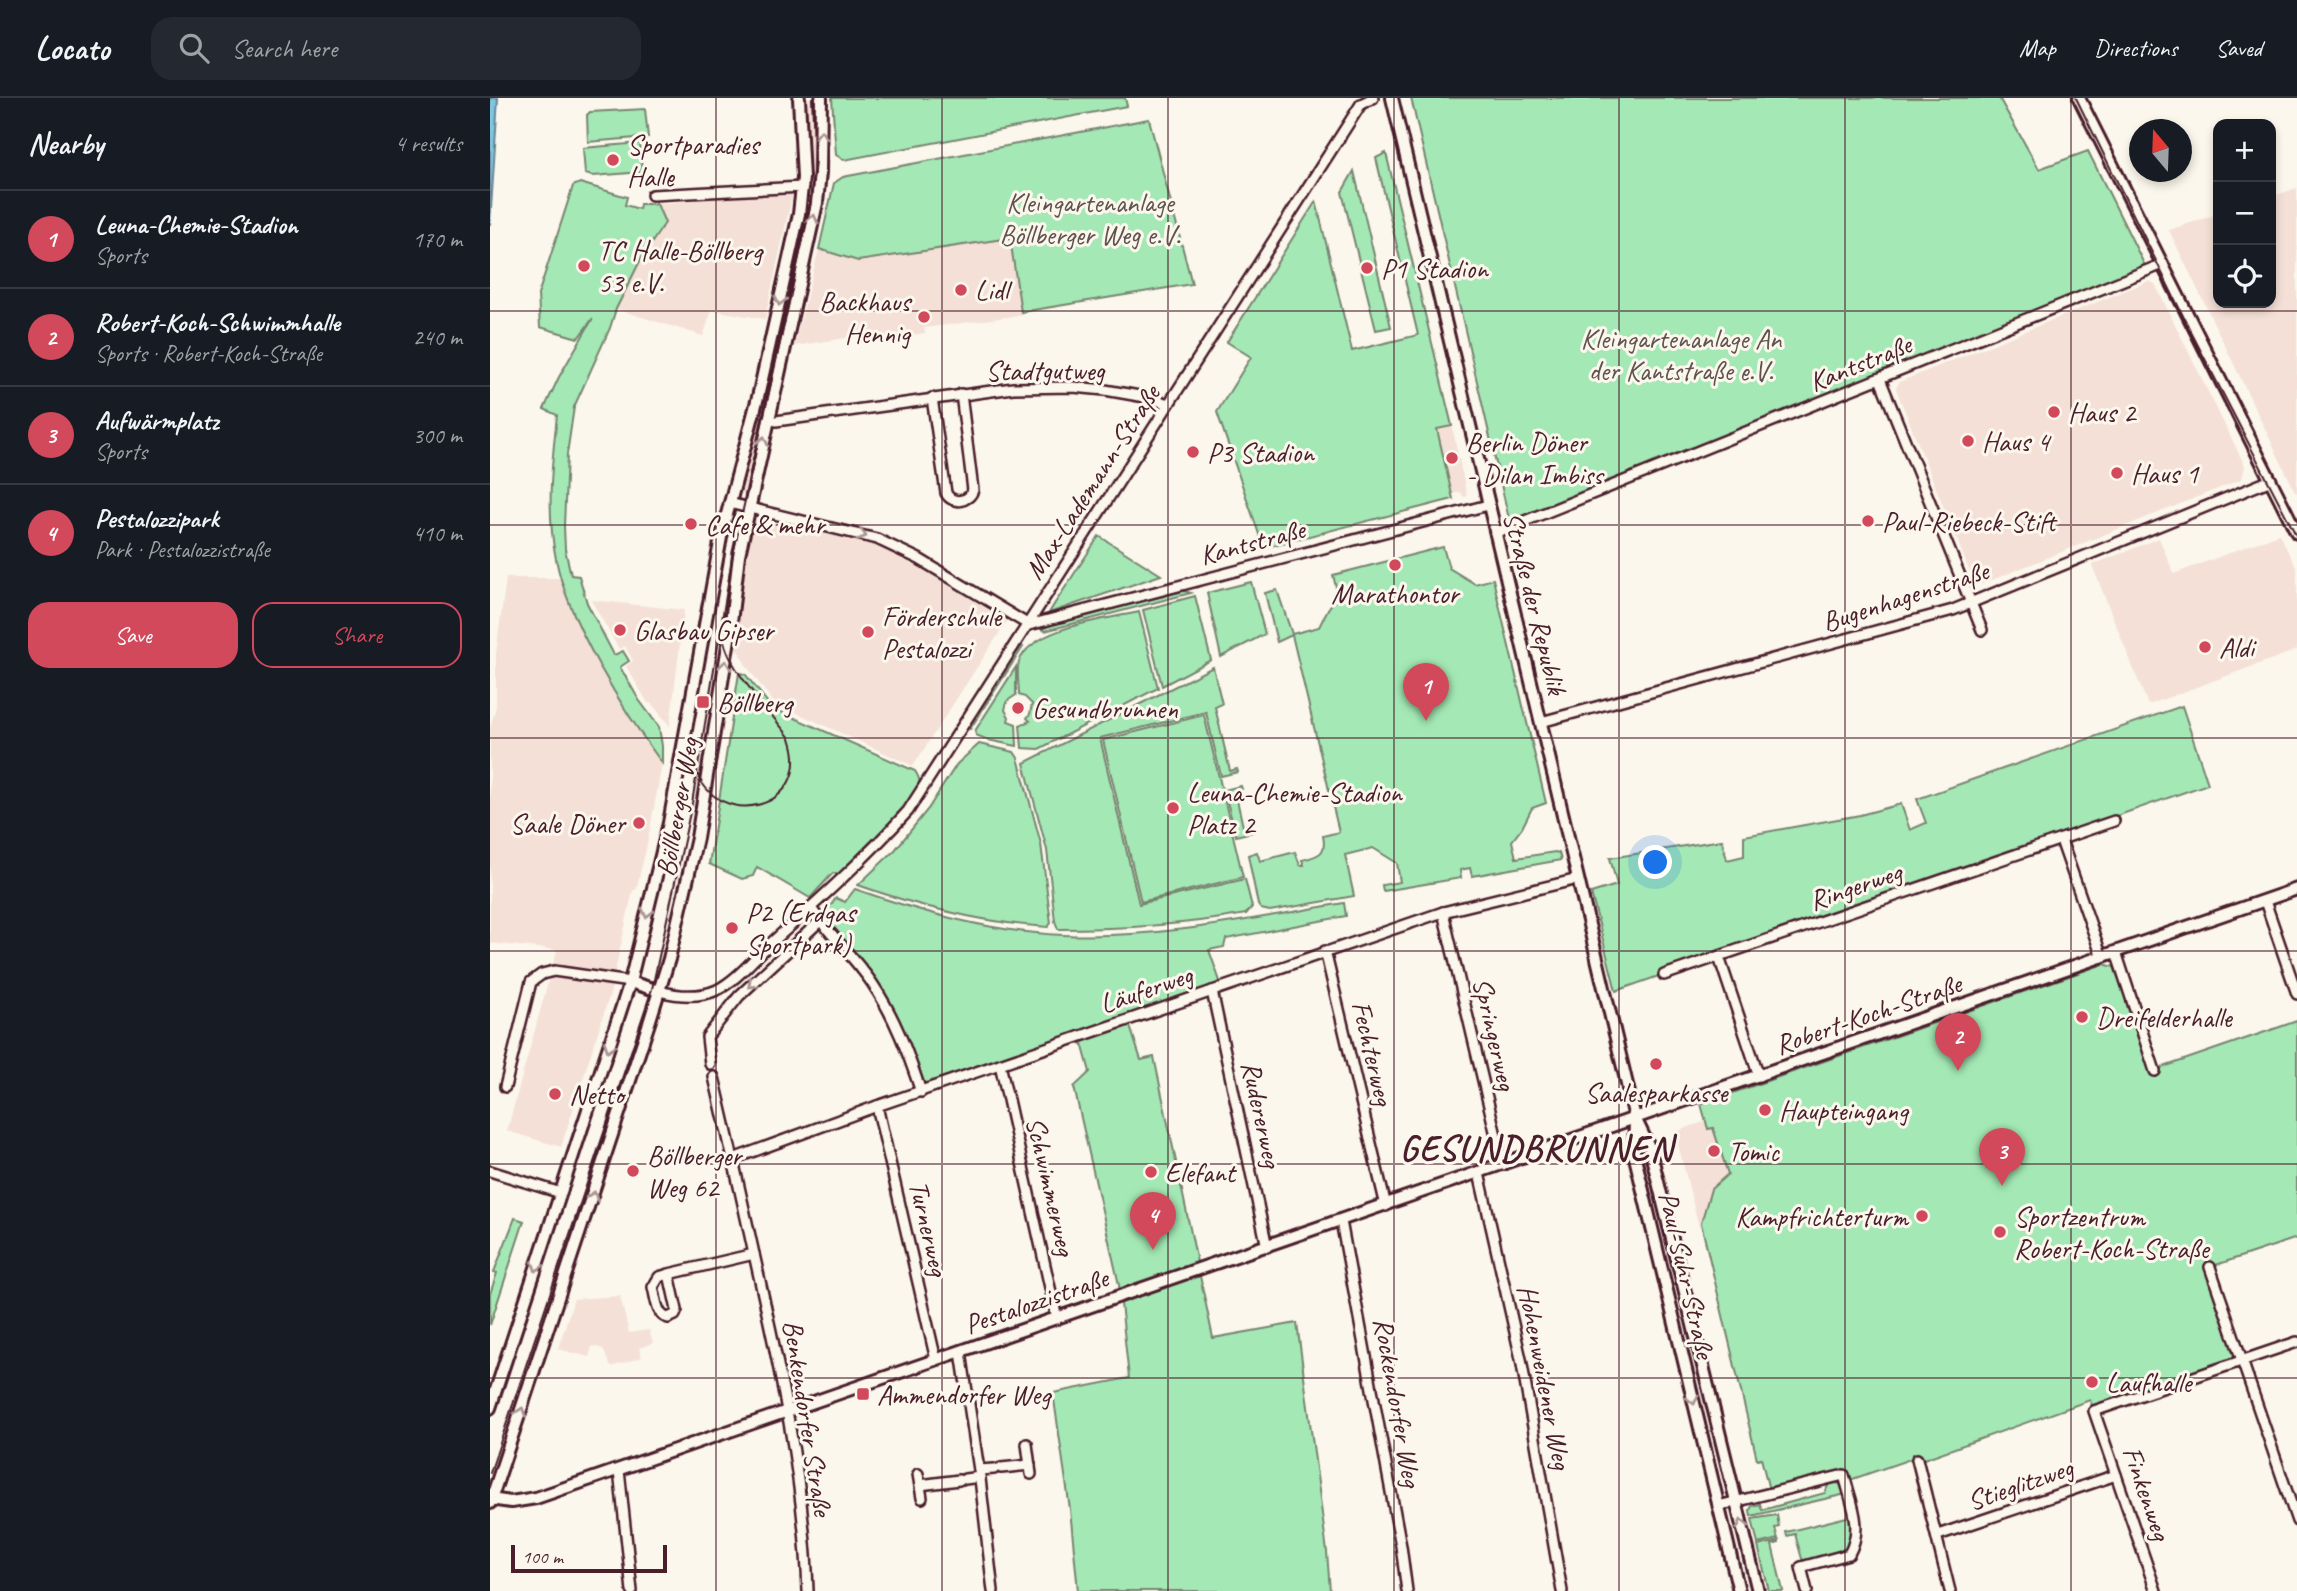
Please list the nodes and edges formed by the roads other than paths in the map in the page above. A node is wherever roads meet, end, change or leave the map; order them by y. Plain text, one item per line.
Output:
1 (799, 98) edge
2 (821, 98) edge
3 (1373, 98) edge
4 (1392, 98) edge
5 (2079, 98) edge
6 (803, 187) junction
7 (652, 195) dead end
8 (2163, 264) junction
9 (1880, 379) junction
10 (961, 394) junction
11 (932, 398) junction
12 (1170, 404) junction
13 (768, 418) junction
14 (2271, 480) junction
15 (729, 503) junction
16 (1488, 505) junction
17 (748, 508) junction
18 (1495, 533) junction
19 (2297, 533) edge
20 (1971, 602) junction
21 (1029, 625) junction
22 (1982, 630) dead end
23 (1541, 722) junction
24 (2114, 821) dead end
25 (2061, 839) junction
26 (1578, 879) junction
27 (2297, 889) edge
28 (2265, 901) junction
29 (811, 908) junction
30 (1443, 912) junction
31 (820, 920) junction
32 (1325, 951) junction
33 (2116, 952) junction
34 (1718, 957) junction
35 (2102, 957) junction
36 (1664, 975) dead end
37 (630, 982) junction
38 (659, 991) junction
39 (1212, 991) junction
40 (2297, 994) edge
41 (710, 1064) dead end
42 (1000, 1064) junction
43 (2155, 1071) dead end
44 (1759, 1076) junction
45 (714, 1077) dead end
46 (505, 1087) dead end
47 (920, 1092) junction
48 (877, 1106) junction
49 (1635, 1118) junction
50 (733, 1158) junction
51 (1503, 1165) junction
52 (490, 1171) edge
53 (1479, 1174) junction
54 (561, 1193) junction
55 (1386, 1206) junction
56 (1341, 1221) junction
57 (1267, 1247) junction
58 (754, 1254) junction
59 (2210, 1267) dead end
60 (669, 1274) dead end
61 (1057, 1319) junction
62 (2297, 1342) edge
63 (961, 1352) junction
64 (936, 1360) junction
65 (2241, 1360) junction
66 (490, 1408) edge
67 (787, 1412) junction
68 (1027, 1444) dead end
69 (1917, 1459) dead end
70 (619, 1470) junction
71 (918, 1474) dead end
72 (980, 1474) junction
73 (2116, 1475) junction
74 (920, 1485) junction
75 (922, 1498) dead end
76 (490, 1501) edge
77 (1737, 1502) junction
78 (1718, 1506) junction
79 (2297, 1521) edge
80 (1938, 1535) junction
81 (632, 1591) edge
82 (807, 1591) edge
83 (993, 1591) edge
84 (1407, 1591) edge
85 (1562, 1591) edge
86 (1739, 1591) edge
87 (1758, 1591) edge
88 (1807, 1591) edge
89 (1950, 1591) edge
90 (2156, 1591) edge

1 - 6 street, Böllberger Weg
13 -> 2 street, Böllberger Weg
3 - 12 street, Max-Lademann-Straße
4 - 16 street, Straße der Republik
5 - 8 street
6 - 7 street
6 -> 15 street, Böllberger Weg
8 - 9 street, Kantstraße
8 - 14 street
9 - 18 street, Kantstraße
9 - 20 street
10 - 11 street, Stadtgutweg
10 - 11 street, Stadtgutweg
10 - 12 street, Stadtgutweg
11 - 13 street, Stadtgutweg
12 - 21 street, Max-Lademann-Straße
17 -> 13 street, Böllberger Weg
14 - 19 street
14 - 20 street, Bugenhagenstraße
15 - 17 street
15 -> 37 street, Böllberger Weg
16 - 18 street, Straße der Republik
16 - 21 street, Kantstraße
17 -> 21 street
38 -> 17 street, Böllberger Weg
18 - 23 street, Straße der Republik
20 - 22 street
20 - 23 street, Bugenhagenstraße
21 - 29 street, Max-Lademann-Straße
23 - 26 street, Straße der Republik
24 - 25 street, Ringerweg
25 - 34 street, Ringerweg
25 - 35 street
26 - 30 street, Läuferweg
26 - 49 street, Straße der Republik
27 - 28 street, Robert-Koch-Straße
28 - 33 street, Robert-Koch-Straße
28 - 40 street
29 - 31 street
29 - 38 street, Max-Lademann-Straße
30 - 32 street, Läuferweg
30 - 51 street, Springerweg
31 -> 41 street
31 - 47 street
32 - 39 street, Läuferweg
32 - 55 street, Fechterweg
33 - 35 street, Robert-Koch-Straße
33 - 43 street
34 - 36 street, Ringerweg
34 - 44 street
35 - 44 street, Robert-Koch-Straße
37 - 38 street, Max-Lademann-Straße
37 - 46 street
37 -> 54 street, Böllberger Weg
76 -> 38 street, Böllberger Weg
39 - 42 street, Läuferweg
39 - 57 street, Rudererweg
42 - 47 street, Läuferweg
42 - 61 street, Schwimmerweg
44 - 49 street, Robert-Koch-Straße
45 - 50 street, Benkendorfer Straße
47 - 48 street, Läuferweg
48 - 50 street, Läuferweg
48 - 64 street, Turnerweg
49 - 51 street, Pestalozzistraße
49 - 77 street, Paul-Suhr-Straße
49 -> 78 street, Paul-Suhr-Straße
50 - 58 street, Benkendorfer Straße
51 - 53 street, Pestalozzistraße
52 - 54 street
53 - 55 street, Pestalozzistraße
53 - 85 street, Hohenweidener Weg
54 -> 66 street, Böllberger Weg
55 - 56 street, Pestalozzistraße
56 - 57 street, Pestalozzistraße
56 - 84 street, Rockendorfer Weg
57 - 61 street, Pestalozzistraße
58 - 60 street
58 - 67 street, Benkendorfer Straße
59 - 65 street
61 - 63 street, Pestalozzistraße
62 - 65 street
63 - 64 street, Pestalozzistraße
63 - 72 street
64 - 67 street, Pestalozzistraße
65 - 73 street, Finkenweg
65 - 79 street
67 - 70 street, Pestalozzistraße
67 - 82 street, Benkendorfer Straße
68 - 72 street
69 - 80 street
70 - 76 street, Pestalozzistraße
70 - 81 street
71 - 74 street
72 - 74 street
72 - 83 street
73 - 80 street, Stieglitzweg
73 - 90 street, Finkenweg
74 - 75 street
77 - 78 street
87 -> 77 street, Paul-Suhr-Straße
77 - 88 street
78 - 86 street, Paul-Suhr-Straße
80 - 89 street

